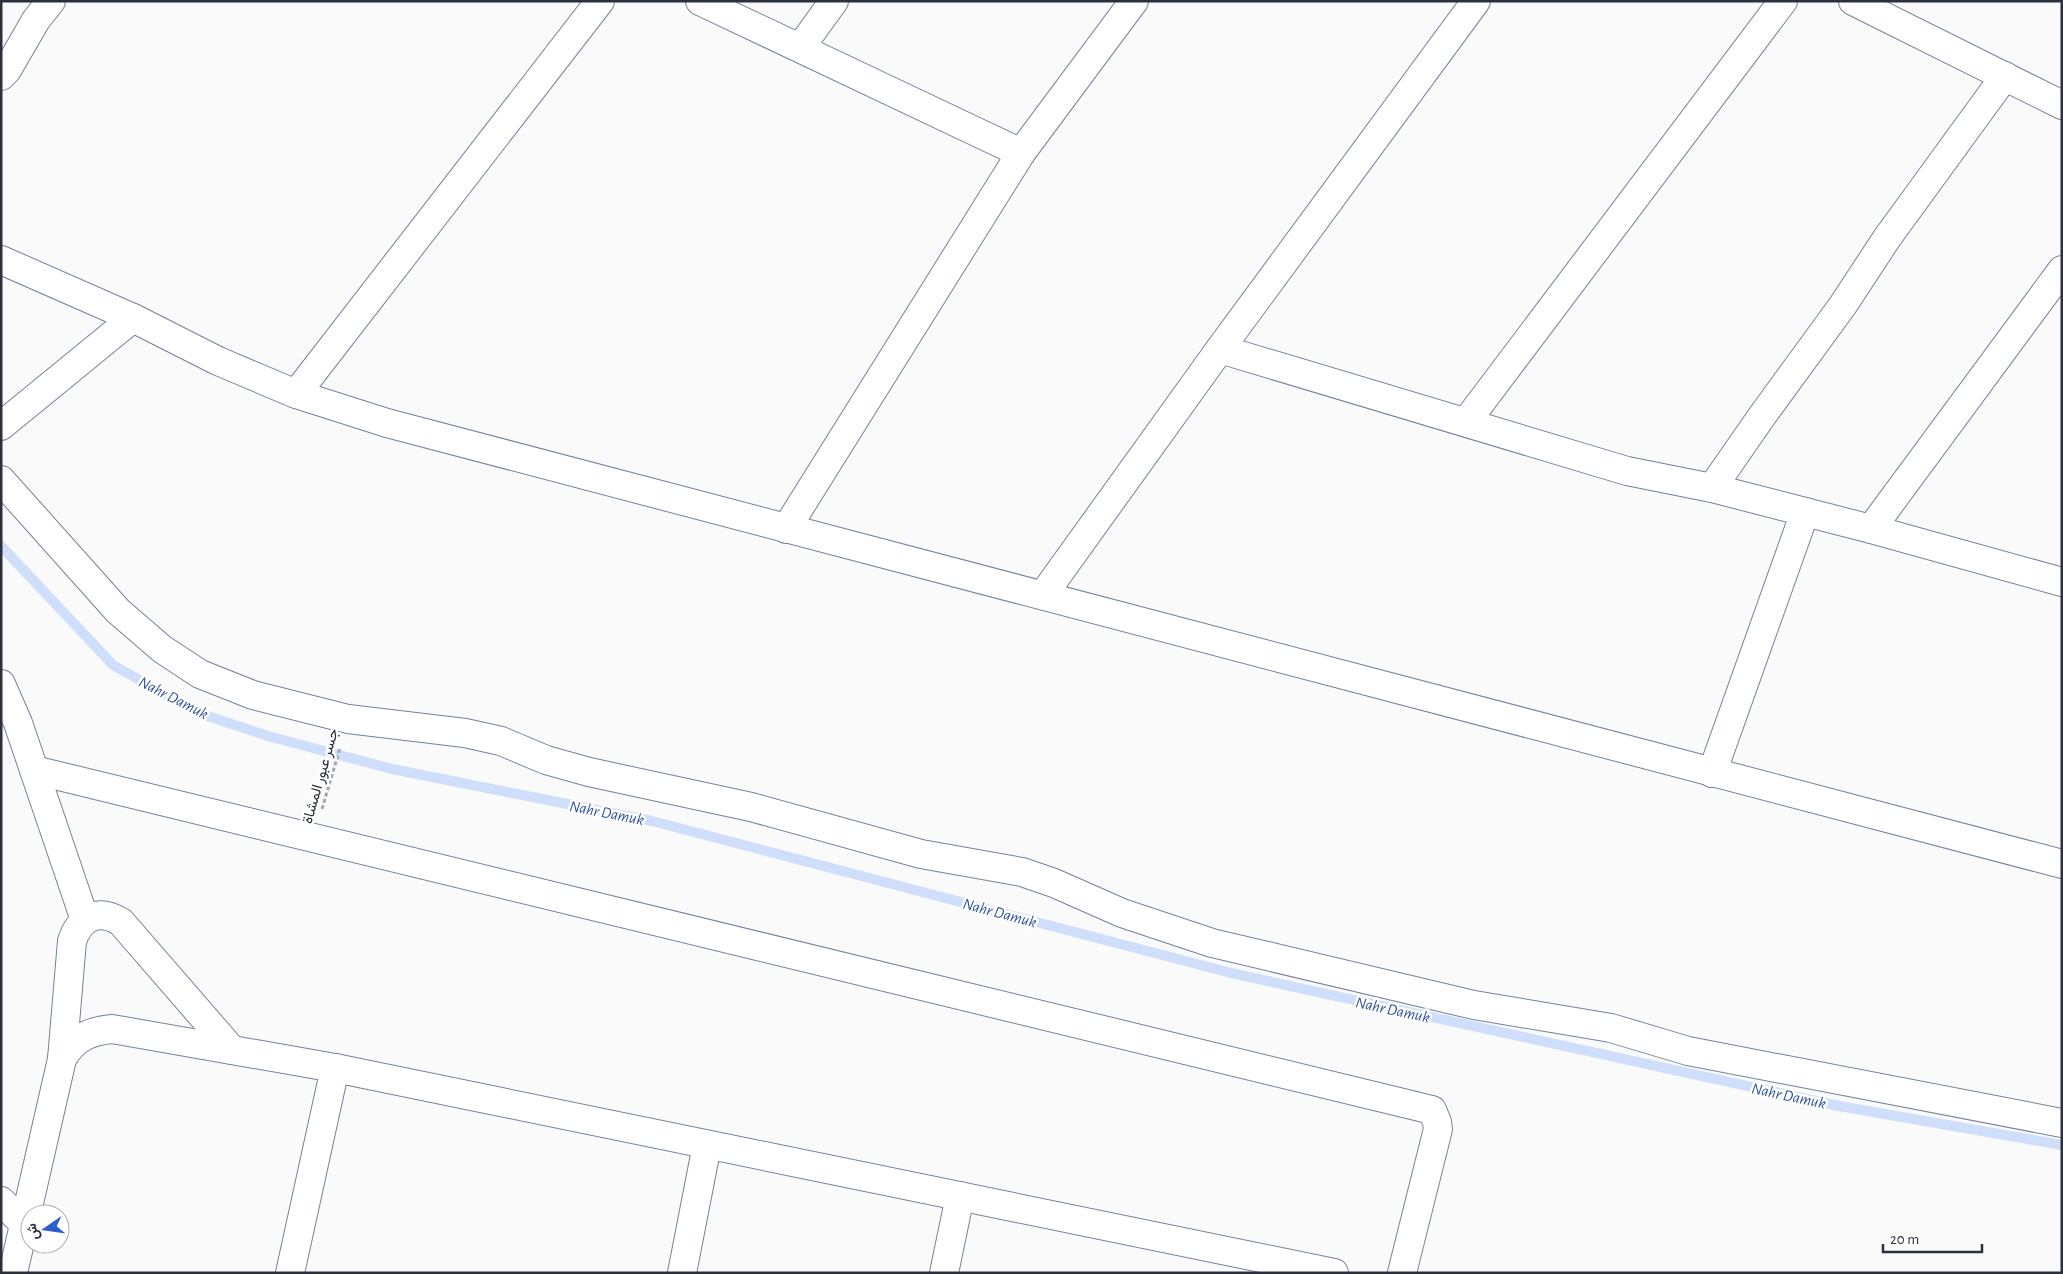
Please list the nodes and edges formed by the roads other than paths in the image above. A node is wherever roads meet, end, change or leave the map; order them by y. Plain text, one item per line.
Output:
1 (51, 1) edge
2 (600, 1) edge
3 (700, 1) edge
4 (834, 1) edge
5 (1134, 1) edge
6 (1476, 1) edge
7 (1783, 1) edge
8 (1853, 1) edge
9 (800, 48) junction
10 (1, 76) edge
11 (2005, 76) junction
12 (2062, 105) edge
13 (1021, 153) junction
14 (1, 260) edge
15 (2062, 270) edge
16 (133, 318) junction
17 (1220, 349) junction
18 (296, 394) junction
19 (1466, 422) junction
20 (1, 426) edge
21 (1, 480) edge
22 (1712, 488) junction
23 (1805, 512) junction
24 (1871, 528) junction
25 (786, 529) junction
26 (2062, 582) edge
27 (1043, 595) junction
28 (1, 684) edge
29 (34, 770) junction
30 (1712, 773) junction
31 (2062, 864) edge
32 (85, 920) junction
33 (232, 1050) junction
34 (62, 1059) junction
35 (335, 1068) junction
36 (2062, 1123) edge
37 (707, 1145) junction
38 (960, 1196) junction
39 (1, 1201) edge
40 (29, 1204) edge
41 (20, 1220) edge
42 (20, 1242) edge
43 (13, 1273) edge
44 (290, 1273) edge
45 (682, 1273) edge
46 (944, 1273) edge
47 (1334, 1273) edge
48 (1402, 1273) edge

1 - 10 street
2 - 18 street
3 - 9 street
4 - 9 street
5 - 13 street
6 - 17 street
7 - 19 street
8 - 11 street
9 - 13 street
11 - 12 street
11 - 22 street
13 - 25 street
14 - 16 street
15 - 24 street
16 - 18 street
16 - 20 street
17 - 19 street
17 - 27 street
18 - 25 street
19 - 22 street
21 - 36 street
22 - 23 street
23 - 24 street
23 - 30 street
24 - 26 street
25 - 27 street
27 - 30 street
28 - 29 street
29 - 32 street
29 - 48 street
30 - 31 street
32 - 33 street
32 - 34 street
33 - 34 street
33 - 35 street
34 - 40 street
35 - 37 street
35 - 44 street
37 - 38 street
37 - 45 street
38 - 46 street
38 - 47 street
39 - 41 street
42 - 43 street

